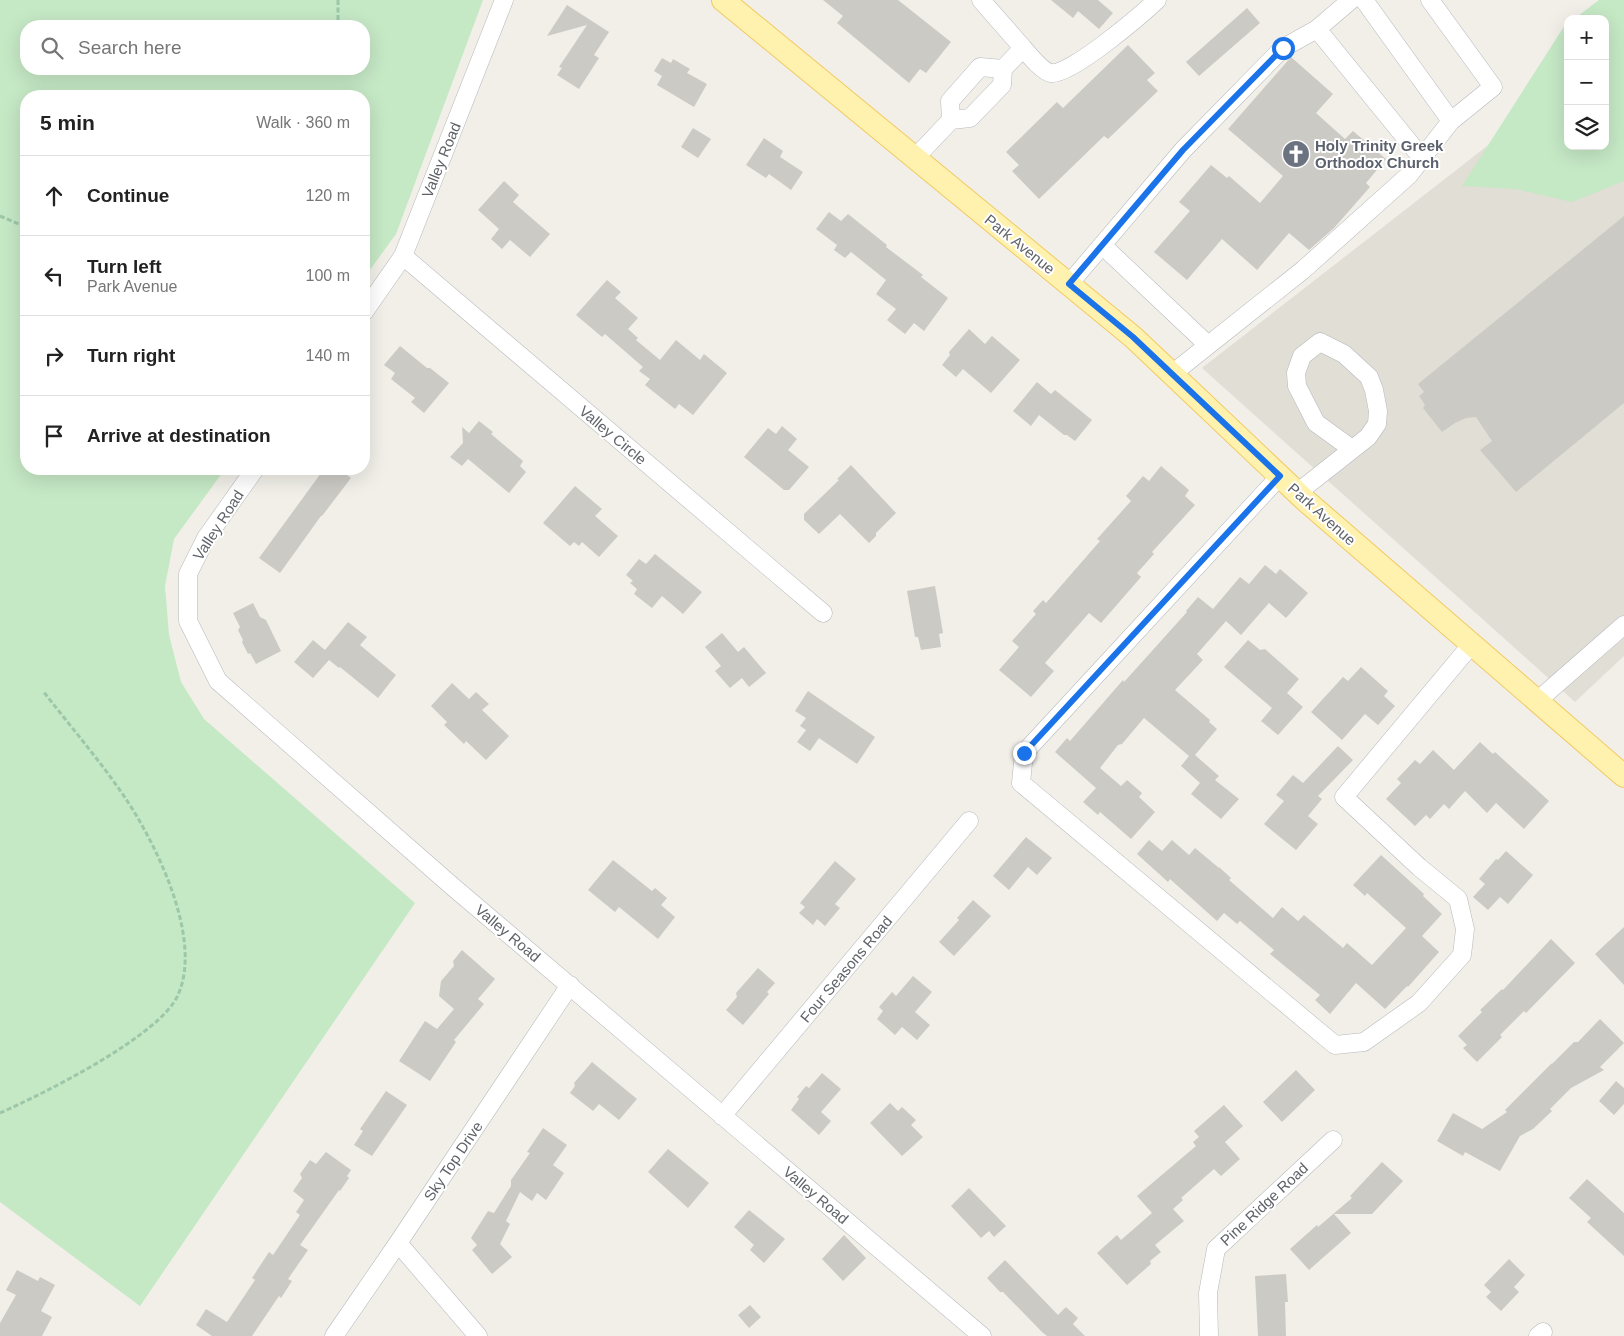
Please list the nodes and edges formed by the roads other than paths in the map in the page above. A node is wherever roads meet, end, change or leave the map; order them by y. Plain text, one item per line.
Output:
1 (504, 0) edge
2 (723, 0) edge
3 (981, 0) edge
4 (1157, 0) edge
5 (1351, 0) edge
6 (1364, 0) edge
7 (1430, 0) edge
8 (1317, 29) junction
9 (1023, 48) junction
10 (1003, 69) junction
11 (950, 120) junction
12 (1451, 121) junction
13 (915, 158) junction
14 (1422, 158) junction
15 (1102, 246) junction
16 (403, 256) junction
17 (1069, 284) junction
18 (370, 303) edge
19 (1208, 345) junction
20 (1172, 374) junction
21 (1352, 449) junction
22 (251, 475) edge
23 (1280, 476) junction
24 (1298, 493) junction
25 (823, 614) dead end
26 (1624, 625) edge
27 (1471, 645) junction
28 (1536, 702) junction
29 (1624, 776) edge
30 (969, 821) dead end
31 (570, 986) junction
32 (722, 1116) junction
33 (1333, 1140) dead end
34 (398, 1243) junction
35 (334, 1336) edge
36 (478, 1336) edge
37 (982, 1336) edge
38 (1209, 1336) edge

1 - 16 street, Valley Road
2 - 13 main road, Park Avenue
3 - 9 street
4 - 9 street
5 - 8 street
6 - 12 street
7 - 12 street
8 - 14 street
8 - 15 street
9 - 10 street
10 - 11 street
10 - 11 street
11 - 13 street
12 - 14 street
13 - 17 main road, Park Avenue
14 - 19 street
15 - 17 street
15 - 19 street
16 - 18 street, Valley Road
16 - 25 street, Valley Circle
17 - 20 main road, Park Avenue
19 - 20 street
20 - 23 main road, Park Avenue
21 - 21 street
21 - 24 street
22 - 31 street, Valley Road
23 - 24 main road, Park Avenue
23 - 27 street
24 - 27 main road, Park Avenue
26 - 28 street
27 - 28 main road, Park Avenue
28 - 29 main road, Park Avenue
30 - 32 street, Four Seasons Road
31 - 32 street, Valley Road
31 - 34 street, Sky Top Drive
32 - 37 street, Valley Road
33 - 38 street, Pine Ridge Road
34 - 35 street, Sky Top Drive
34 - 36 street

